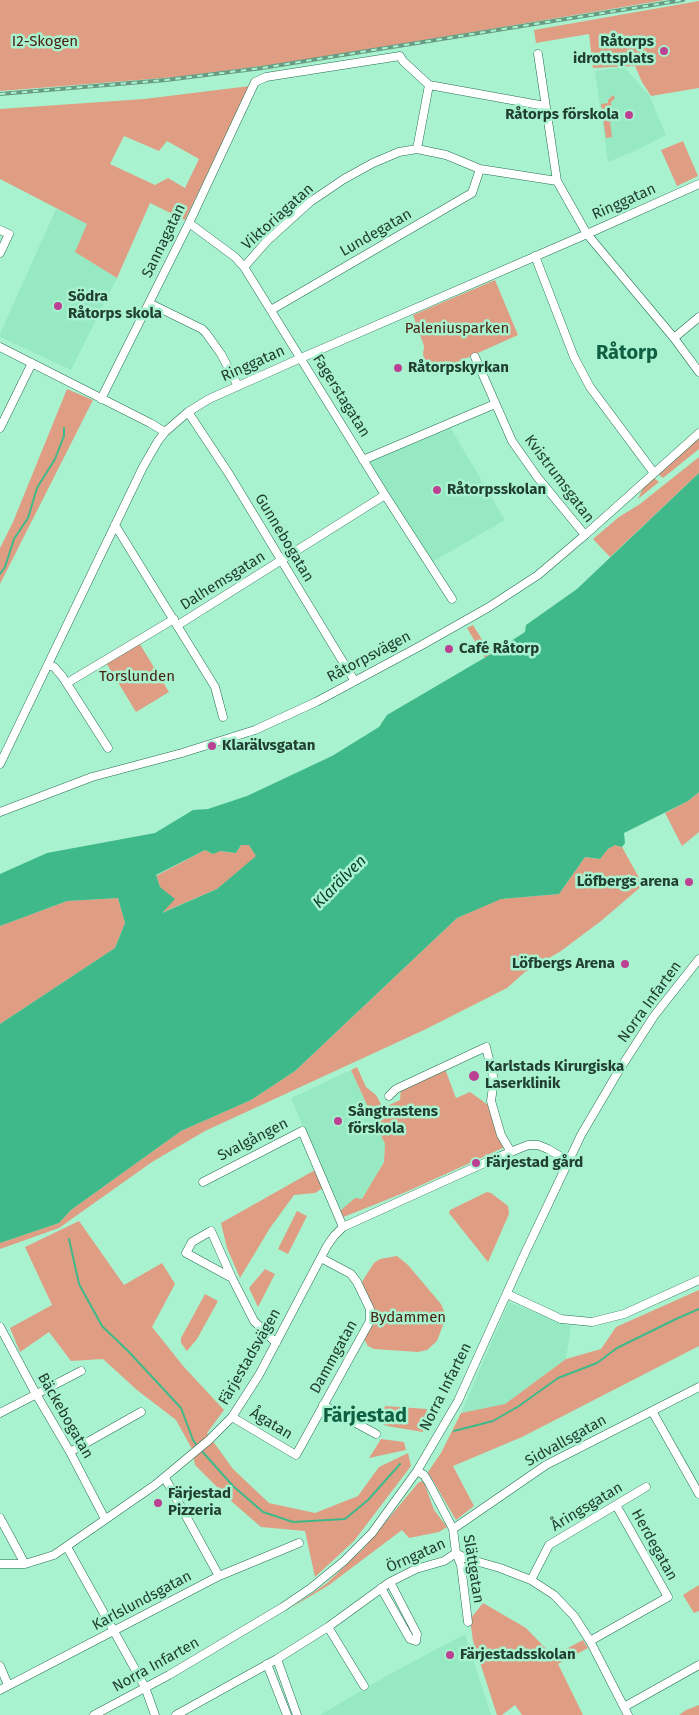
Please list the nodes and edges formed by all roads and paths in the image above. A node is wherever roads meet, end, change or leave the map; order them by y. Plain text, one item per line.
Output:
1 (538, 54) dead end
2 (429, 85) junction
3 (546, 106) junction
4 (416, 149) junction
5 (480, 169) junction
6 (557, 180) junction
7 (699, 184) edge
8 (189, 223) junction
9 (0, 230) edge
10 (586, 234) junction
11 (0, 253) edge
12 (535, 256) junction
13 (244, 266) junction
14 (149, 303) junction
15 (271, 310) junction
16 (699, 318) edge
17 (674, 338) junction
18 (0, 347) edge
19 (475, 357) dead end
20 (301, 358) junction
21 (32, 363) junction
22 (699, 372) edge
23 (238, 386) junction
24 (100, 399) junction
25 (495, 404) junction
26 (188, 412) junction
27 (0, 428) edge
28 (165, 432) junction
29 (699, 433) edge
30 (363, 460) junction
31 (654, 473) junction
32 (385, 495) junction
33 (115, 525) junction
34 (585, 535) junction
35 (282, 560) junction
36 (452, 600) dead end
37 (176, 622) junction
38 (48, 665) junction
39 (354, 680) junction
40 (67, 683) junction
41 (224, 717) dead end
42 (108, 748) dead end
43 (0, 764) edge
44 (0, 812) edge
45 (699, 960) edge
46 (389, 1096) dead end
47 (510, 1152) junction
48 (568, 1161) junction
49 (203, 1182) dead end
50 (343, 1228) junction
51 (321, 1258) junction
52 (232, 1278) junction
53 (699, 1280) edge
54 (507, 1294) junction
55 (0, 1327) edge
56 (276, 1343) junction
57 (81, 1371) dead end
58 (699, 1387) edge
59 (36, 1394) junction
60 (323, 1405) junction
61 (652, 1411) junction
62 (141, 1412) dead end
63 (0, 1414) edge
64 (232, 1417) junction
65 (376, 1434) dead end
66 (70, 1452) junction
67 (296, 1455) joint
68 (417, 1471) junction
69 (165, 1478) junction
70 (646, 1487) dead end
71 (699, 1494) edge
72 (616, 1506) junction
73 (0, 1518) edge
74 (105, 1519) junction
75 (453, 1529) junction
76 (299, 1543) dead end
77 (68, 1546) junction
78 (456, 1553) junction
79 (0, 1564) edge
80 (25, 1564) junction
81 (220, 1576) junction
82 (531, 1580) junction
83 (390, 1582) junction
84 (381, 1588) junction
85 (468, 1622) dead end
86 (328, 1627) junction
87 (115, 1631) junction
88 (590, 1641) junction
89 (277, 1659) junction
90 (267, 1664) junction
91 (699, 1665) edge
92 (0, 1666) edge
93 (8, 1685) junction
94 (364, 1686) dead end
95 (145, 1687) junction
96 (0, 1690) edge
97 (624, 1707) junction
98 (94, 1715) edge
99 (155, 1715) edge
100 (176, 1715) edge
101 (288, 1715) edge
102 (297, 1715) edge
103 (628, 1715) edge

1 - 3 street
2 - 3 street
2 - 4 street
2 - 8 street, Sannagatan
3 - 6 street
4 - 5 street, Viktoriagatan
4 - 13 street, Viktoriagatan
5 - 6 street, Viktoriagatan
5 - 15 street, Lundegatan
6 - 10 street
7 - 10 street, Ringgatan
8 - 13 street, Fagerstagatan
8 - 14 street, Sannagatan
9 - 11 street
10 - 12 street, Ringgatan
10 - 17 street
12 - 20 street, Ringgatan
12 - 31 street
13 - 15 street, Fagerstagatan
14 - 23 street
14 - 24 street, Sannagatan
15 - 20 street, Fagerstagatan
16 - 17 street
17 - 22 street
18 - 21 street
19 - 25 street, Kvistrumsgatan
20 - 23 street, Ringgatan
20 - 30 street, Fagerstagatan
21 - 24 street
21 - 27 street
23 - 26 street, Ringgatan
24 - 28 street
25 - 30 street
25 - 34 street, Kvistrumsgatan
26 - 28 street, Ringgatan
26 - 35 street, Gunnebogatan
28 - 33 street, Ringgatan
29 - 31 street, Råtorpsvägen
30 - 32 street, Fagerstagatan
31 - 34 street, Råtorpsvägen
32 - 35 street, Dalhemsgatan
32 - 36 street, Fagerstagatan
33 - 37 street
33 - 38 street, Ringgatan
34 - 39 street, Råtorpsvägen
35 - 37 street, Dalhemsgatan
35 - 39 street, Gunnebogatan
37 - 40 street
37 - 41 street
38 - 40 street
38 - 43 street, Ringgatan
39 - 44 street, Råtorpsvägen
40 - 42 street
45 - 48 street, Norra Infarten
46 - 47 street
47 - 48 street, Färjestadsvägen
47 - 50 street, Färjestadsvägen
48 - 54 street, Norra Infarten
49 - 50 street, Svalgången
50 - 51 street, Färjestadsvägen
51 - 56 street, Färjestadsvägen
51 - 60 street, Dammgatan
52 - 52 street
52 - 56 street
53 - 54 street
54 - 68 street, Norra Infarten
55 - 59 street, Bäckebogatan
56 - 64 street, Färjestadsvägen
57 - 59 street
58 - 61 street, Sidvallsgatan
59 - 63 street
59 - 66 street, Bäckebogatan
60 - 65 street
60 - 67 street, Dammgatan
61 - 71 street
61 - 75 street, Sidvallsgatan
62 - 66 street
64 - 67 street, Ågatan
64 - 69 street, Färjestadsvägen
66 - 74 street, Bäckebogatan
68 - 75 street, Slättgatan
68 - 95 street, Norra Infarten
69 - 74 street, Färjestadsvägen
69 - 81 street
70 - 72 street, Åringsgatan
72 - 82 street, Åringsgatan
72 - 88 street, Herdegatan
73 - 80 street
74 - 77 street, Färjestadsvägen
75 - 78 street, Slättgatan
76 - 81 street, Karlslundsgatan
77 - 80 street, Färjestadsvägen
77 - 87 street
78 - 82 street, Örngatan
78 - 83 street, Örngatan
78 - 85 street, Slättgatan
79 - 80 street, Färjestadsvägen
81 - 87 street, Karlslundsgatan
82 - 88 street, Örngatan
83 - 84 street, Örngatan
83 - 84 street
84 - 86 street, Örngatan
86 - 89 street, Örngatan
86 - 94 street
87 - 93 street, Karlslundsgatan
87 - 95 street
88 - 97 street, Örngatan
89 - 90 street, Örngatan
89 - 102 street
90 - 100 street, Örngatan
90 - 101 street
91 - 97 street
92 - 93 street
93 - 96 street, Karlslundsgatan
95 - 98 street, Norra Infarten
95 - 99 street
97 - 103 street, Örngatan

